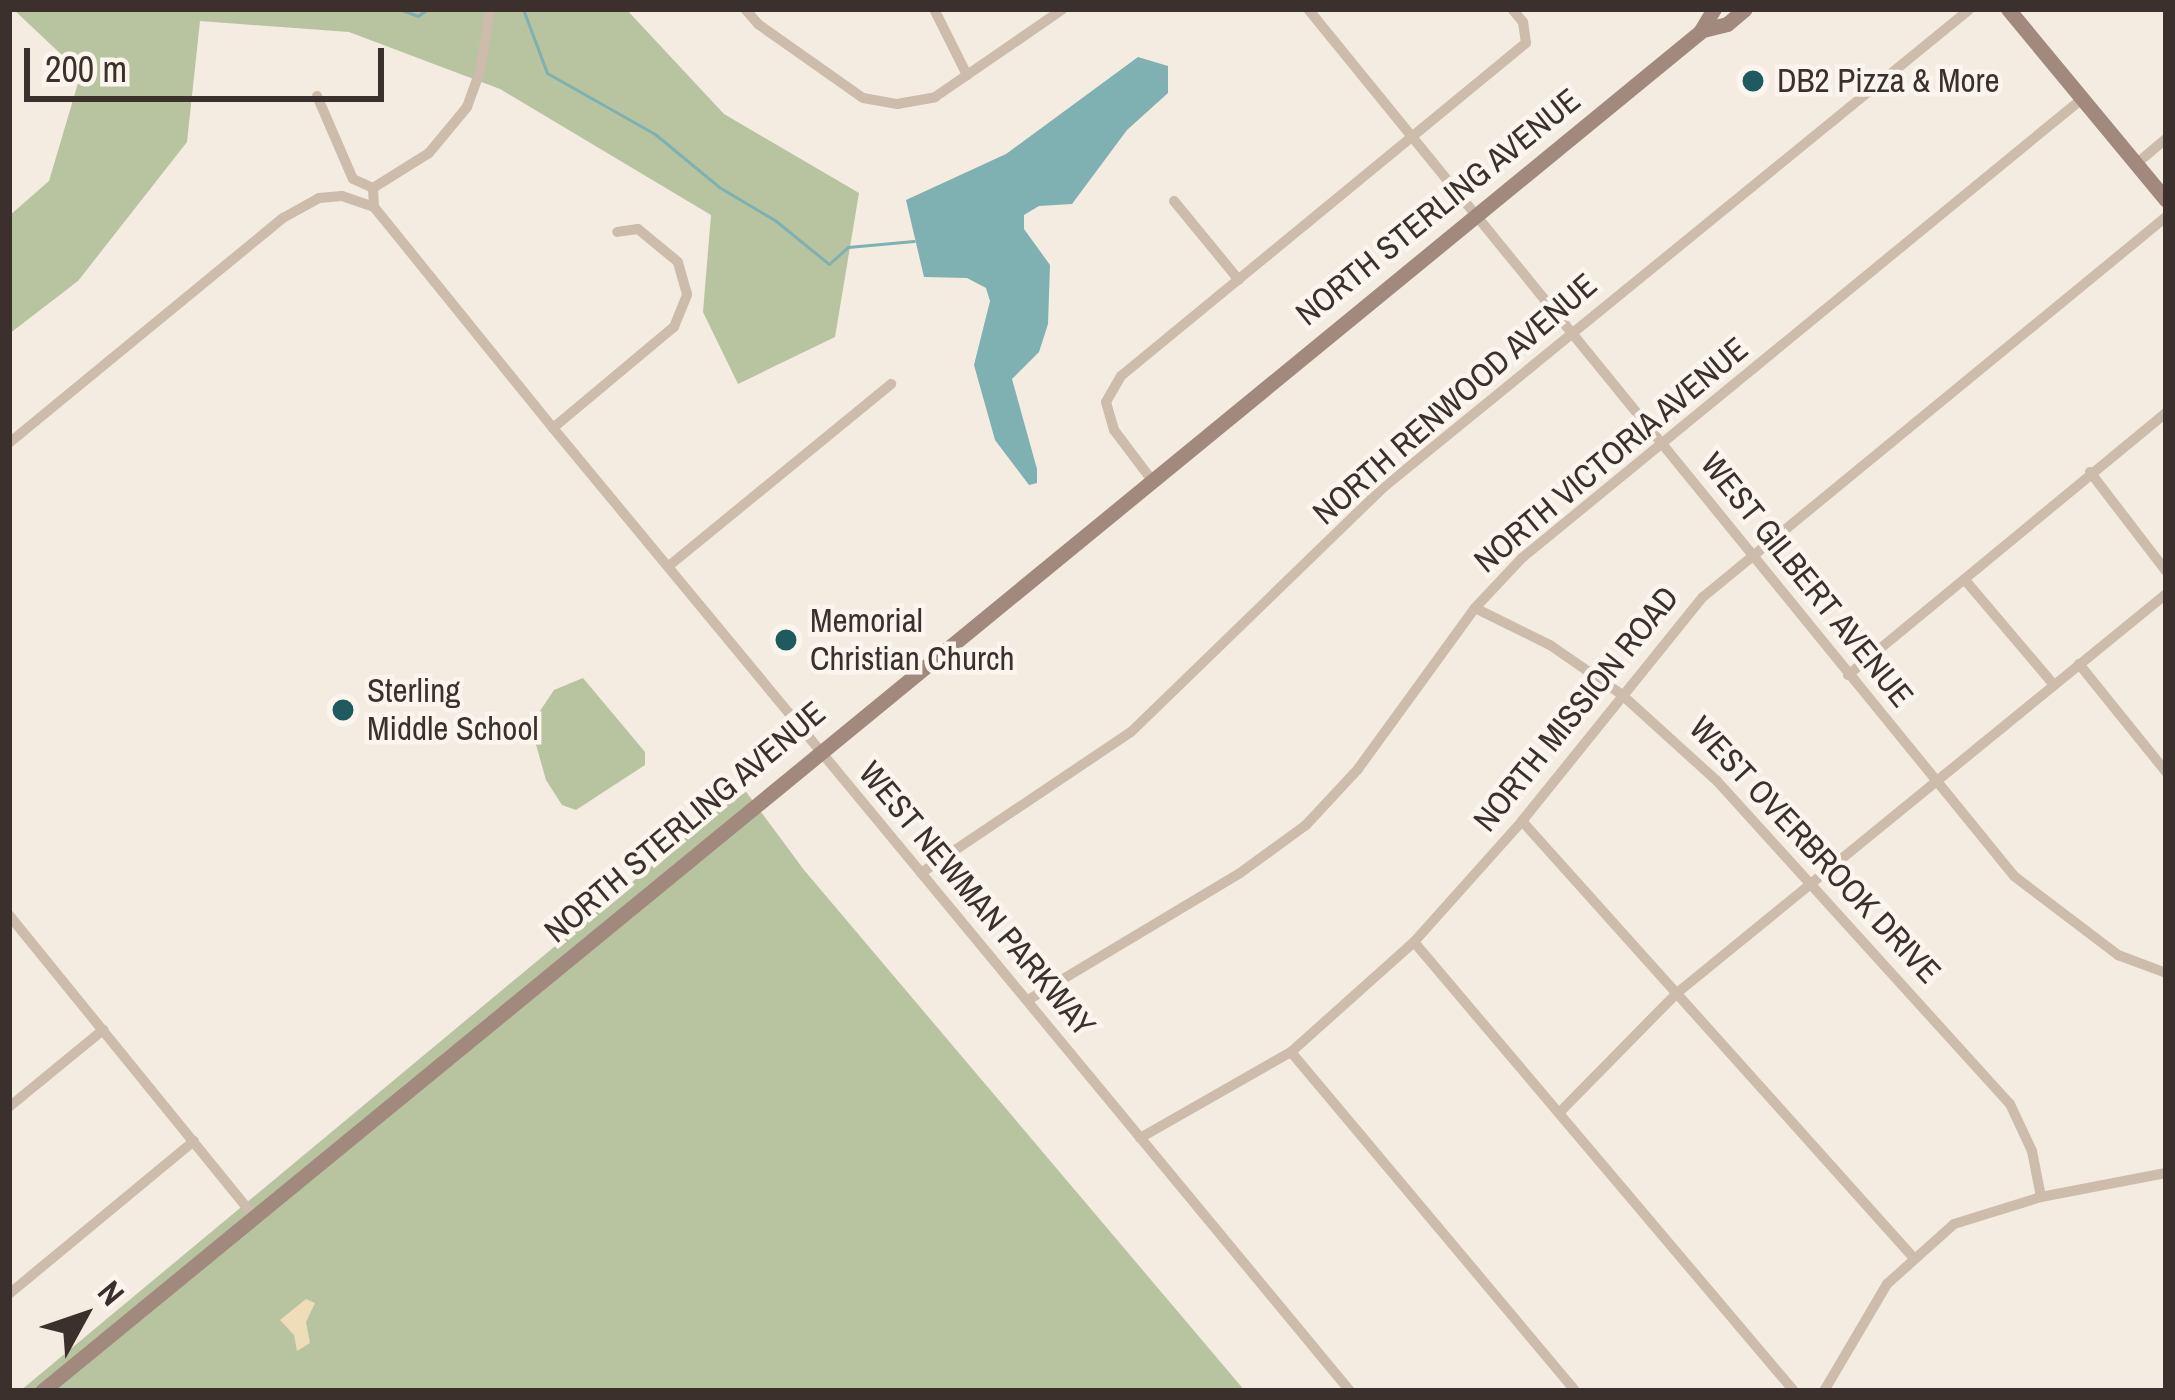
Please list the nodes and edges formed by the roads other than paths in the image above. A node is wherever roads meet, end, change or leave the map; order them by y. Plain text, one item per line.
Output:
1 (490, 9) edge
2 (745, 9) edge
3 (934, 9) edge
4 (1063, 9) edge
5 (1308, 9) edge
6 (1512, 9) edge
7 (1714, 9) edge
8 (1745, 9) edge
9 (1970, 9) edge
10 (2008, 9) edge
11 (1703, 30) junction
12 (967, 75) junction
13 (317, 96) dead end
14 (2083, 98) junction
15 (1411, 136) junction
16 (2166, 139) edge
17 (2136, 164) junction
18 (373, 188) junction
19 (2166, 200) edge
20 (1174, 202) dead end
21 (374, 207) junction
22 (1476, 216) junction
23 (2166, 218) edge
24 (617, 232) dead end
25 (1239, 280) junction
26 (1570, 333) junction
27 (891, 384) dead end
28 (2166, 413) edge
29 (553, 428) junction
30 (9, 443) edge
31 (1662, 444) junction
32 (2090, 472) junction
33 (1151, 479) junction
34 (1751, 556) junction
35 (670, 565) junction
36 (2166, 572) edge
37 (1965, 580) junction
38 (2166, 594) edge
39 (1475, 608) junction
40 (2078, 664) junction
41 (1848, 675) junction
42 (2054, 685) junction
43 (1621, 694) junction
44 (818, 751) junction
45 (2166, 772) edge
46 (1936, 782) junction
47 (1522, 821) junction
48 (921, 873) junction
49 (1807, 882) junction
50 (10, 917) edge
51 (1414, 942) junction
52 (2166, 973) edge
53 (1677, 993) junction
54 (1028, 1000) junction
55 (103, 1030) junction
56 (1291, 1052) junction
57 (9, 1107) edge
58 (1558, 1113) junction
59 (1140, 1138) junction
60 (194, 1141) junction
61 (2166, 1173) edge
62 (2041, 1196) junction
63 (255, 1218) junction
64 (1912, 1256) junction
65 (9, 1294) edge
66 (43, 1391) edge
67 (1350, 1391) edge
68 (1575, 1391) edge
69 (1794, 1391) edge
70 (1825, 1391) edge

1 - 18 street
2 - 12 street
3 - 12 street
4 - 12 street
5 - 15 street, WEST GILBERT AVENUE
6 - 15 street
7 - 11 main road, NORTH STERLING AVENUE
8 - 11 main road, NORTH STERLING AVENUE
9 - 26 street, NORTH RENWOOD AVENUE
10 - 14 main road
11 - 22 main road, NORTH STERLING AVENUE
13 - 18 street
14 - 17 main road
14 - 31 street, NORTH VICTORIA AVENUE
15 - 22 street, WEST GILBERT AVENUE
15 - 25 street
16 - 17 street
17 - 19 main road
18 - 21 street
20 - 25 street
21 - 29 street, WEST NEWMAN PARKWAY
21 - 30 street
22 - 26 street, WEST GILBERT AVENUE
22 - 33 main road, NORTH STERLING AVENUE
23 - 34 street, NORTH MISSION ROAD
24 - 29 street
25 - 33 street
26 - 31 street, WEST GILBERT AVENUE
26 - 48 street, NORTH RENWOOD AVENUE
27 - 35 street
28 - 32 street
29 - 35 street, WEST NEWMAN PARKWAY
31 - 34 street, WEST GILBERT AVENUE
31 - 39 street, NORTH VICTORIA AVENUE
32 - 36 street
32 - 37 street
33 - 44 main road, NORTH STERLING AVENUE
34 - 41 street, WEST GILBERT AVENUE
34 - 43 street, NORTH MISSION ROAD
35 - 44 street, WEST NEWMAN PARKWAY
37 - 41 street
37 - 42 street
38 - 40 street
39 - 43 street, WEST OVERBROOK DRIVE
39 - 54 street, NORTH VICTORIA AVENUE
40 - 42 street
40 - 45 street
41 - 46 street, WEST GILBERT AVENUE
42 - 46 street
43 - 47 street, NORTH MISSION ROAD
43 - 49 street, WEST OVERBROOK DRIVE
44 - 48 street, WEST NEWMAN PARKWAY
44 - 63 main road, NORTH STERLING AVENUE
46 - 49 street
46 - 52 street, WEST GILBERT AVENUE
47 - 51 street, NORTH MISSION ROAD
47 - 53 street
48 - 54 street, WEST NEWMAN PARKWAY
49 - 53 street
49 - 62 street, WEST OVERBROOK DRIVE
50 - 55 street
51 - 56 street, NORTH MISSION ROAD
51 - 58 street
53 - 58 street
53 - 64 street
54 - 59 street, WEST NEWMAN PARKWAY
55 - 57 street
55 - 60 street
56 - 59 street, NORTH MISSION ROAD
56 - 68 street
58 - 69 street
59 - 67 street, WEST NEWMAN PARKWAY
60 - 63 street
60 - 65 street
61 - 62 street
62 - 64 street
63 - 66 main road, NORTH STERLING AVENUE
64 - 70 street

